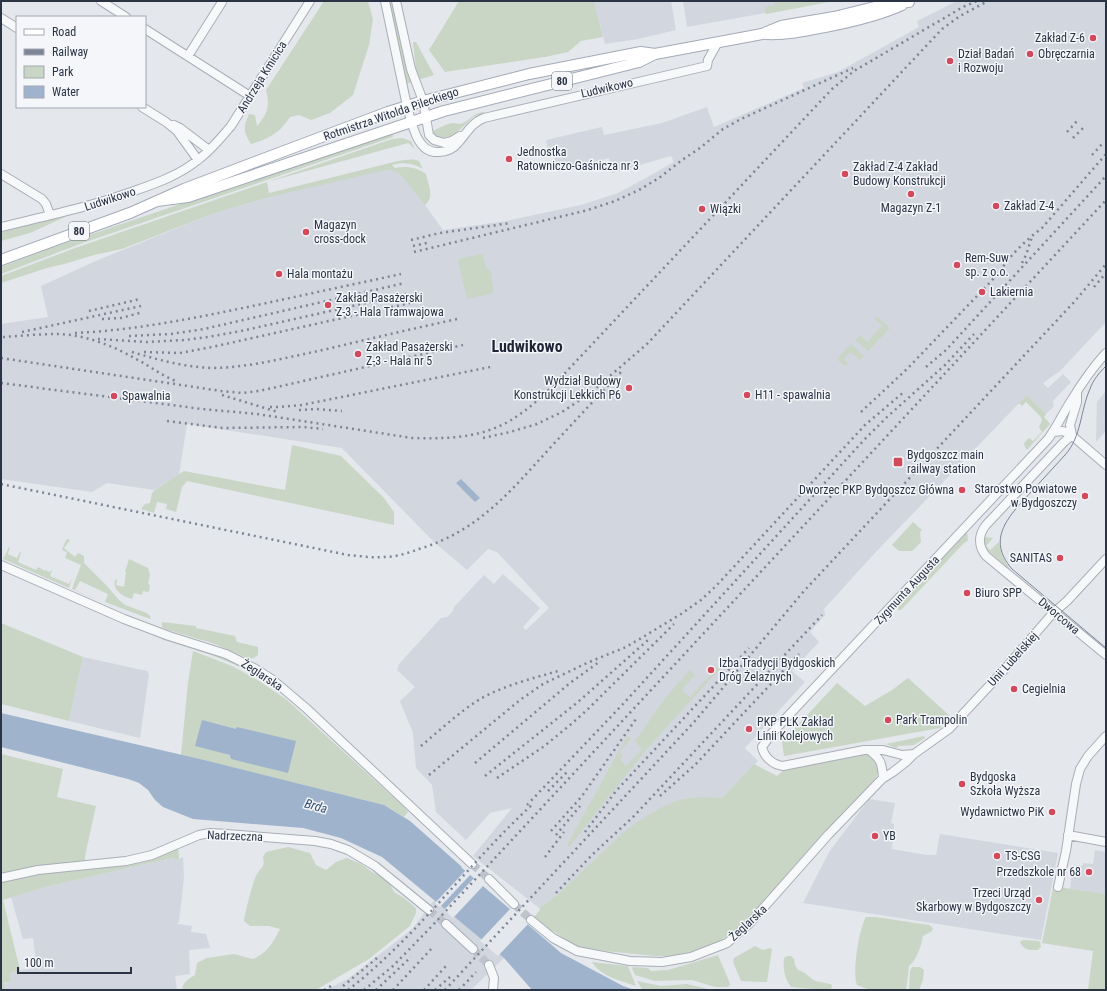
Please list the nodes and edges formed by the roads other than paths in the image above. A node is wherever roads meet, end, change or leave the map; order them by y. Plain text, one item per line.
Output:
1 (101, 1) edge
2 (385, 1) edge
3 (396, 1) edge
4 (911, 1) edge
5 (222, 2) edge
6 (309, 2) edge
7 (124, 16) edge
8 (1, 18) edge
9 (16, 27) edge
10 (146, 30) edge
11 (718, 42) junction
12 (656, 54) junction
13 (188, 56) junction
14 (250, 96) junction
15 (423, 101) junction
16 (407, 106) junction
17 (144, 108) edge
18 (425, 117) junction
19 (412, 121) junction
20 (166, 122) junction
21 (464, 133) junction
22 (209, 150) junction
23 (198, 160) junction
24 (1, 174) edge
25 (158, 201) junction
26 (50, 215) junction
27 (1, 227) edge
28 (1, 260) edge
29 (1106, 353) edge
30 (1077, 392) junction
31 (1053, 432) junction
32 (1072, 435) junction
33 (1106, 465) edge
34 (1106, 559) edge
35 (1, 565) edge
36 (1054, 613) junction
37 (1106, 655) edge
38 (1106, 736) edge
39 (868, 750) junction
40 (914, 754) junction
41 (883, 778) junction
42 (1068, 835) junction
43 (1106, 842) edge
44 (472, 864) tunnel mouth
45 (1, 878) edge
46 (489, 879) tunnel mouth
47 (1058, 887) dead end
48 (514, 904) tunnel mouth
49 (429, 910) tunnel mouth
50 (531, 920) tunnel mouth
51 (446, 924) tunnel mouth
52 (473, 949) tunnel mouth
53 (489, 965) tunnel mouth
54 (493, 990) edge

1 - 7 street
2 - 16 street
3 - 15 street
4 - 11 main road, Rotmistrza Witolda Pileckiego / 80
5 - 13 street
6 - 14 street, Andrzeja Kmicica
8 - 9 street
10 - 13 street
11 - 12 main road, Rotmistrza Witolda Pileckiego / 80
11 - 21 street, Ludwikowo
12 - 15 main road, Rotmistrza Witolda Pileckiego / 80
12 - 18 main road, Rotmistrza Witolda Pileckiego / 80
13 - 14 street
14 - 22 street, Andrzeja Kmicica
15 - 16 main road, Rotmistrza Witolda Pileckiego / 80
15 - 18 street
16 - 19 street
16 - 25 main road, Rotmistrza Witolda Pileckiego / 80
17 - 20 street
18 - 19 main road, Rotmistrza Witolda Pileckiego / 80
18 - 21 street, Ludwikowo
19 - 21 street, Ludwikowo
19 - 25 main road, Rotmistrza Witolda Pileckiego / 80
20 - 22 street
20 - 23 street
22 - 23 street, Ludwikowo
23 - 26 street, Ludwikowo
24 - 26 street
25 - 28 main road, Rotmistrza Witolda Pileckiego / 80
26 - 27 street, Ludwikowo
29 - 30 street, Zygmunta Augusta
30 - 31 street, Zygmunta Augusta
30 - 32 street, Zygmunta Augusta
31 - 32 street
31 - 39 street, Zygmunta Augusta
32 - 33 street
32 - 36 street, Dworcowa
34 - 36 street, Unii Lubelskiej
35 - 44 street, Żeglarska
36 - 37 street, Dworcowa
36 - 40 street, Unii Lubelskiej
38 - 42 street
39 - 40 street
39 - 41 street
40 - 41 street, Żeglarska
41 - 50 street, Żeglarska
42 - 43 street
42 - 47 street
45 - 49 street, Nadrzeczna
46 - 48 street
51 - 52 street
53 - 54 street

